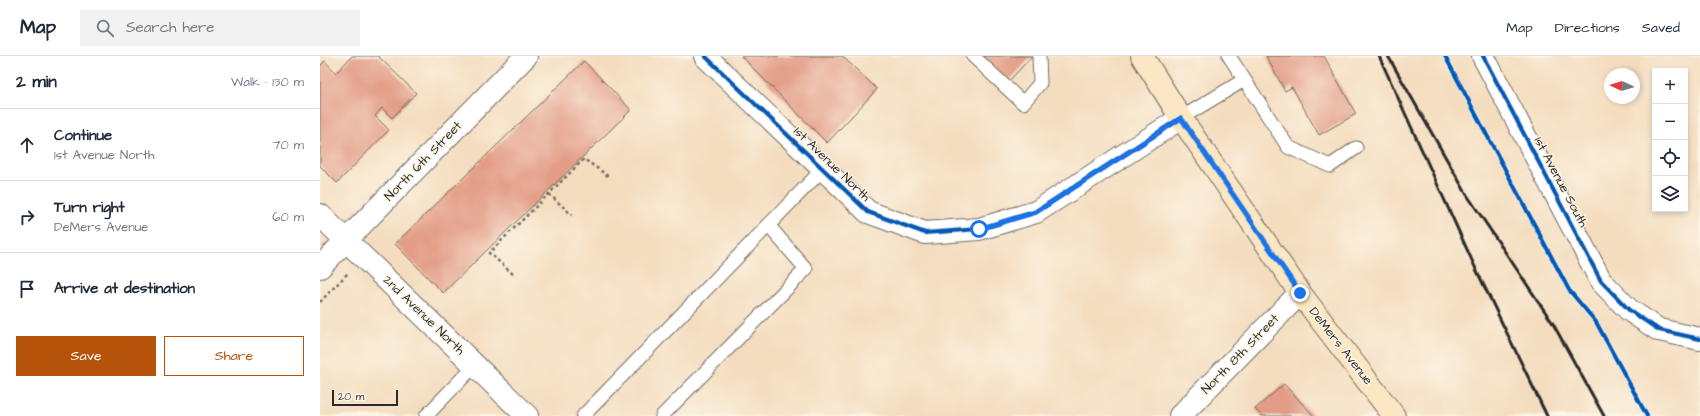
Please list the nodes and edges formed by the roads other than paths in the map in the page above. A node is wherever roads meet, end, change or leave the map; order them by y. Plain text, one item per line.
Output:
1 (526, 56) edge
2 (705, 56) edge
3 (973, 56) edge
4 (1039, 56) edge
5 (1142, 56) edge
6 (1229, 56) edge
7 (1484, 56) edge
8 (1244, 80) junction
9 (1181, 118) junction
10 (1356, 148) dead end
11 (823, 169) junction
12 (320, 215) edge
13 (768, 225) junction
14 (347, 239) junction
15 (320, 267) edge
16 (1300, 293) junction
17 (1700, 339) edge
18 (475, 365) junction
19 (589, 414) edge
20 (426, 416) edge
21 (527, 416) edge
22 (662, 416) edge
23 (1180, 416) edge
24 (1394, 416) edge

1 - 14 street, North 6th Street
2 - 11 street, 1st Avenue North
3 - 4 lane
5 - 9 main road, DeMers Avenue
6 - 8 lane
7 - 17 street, 1st Avenue South
8 - 9 lane
8 - 10 lane
9 - 11 street, 1st Avenue North
9 - 16 main road, DeMers Avenue
11 - 13 lane
12 - 14 street, 2nd Avenue North
13 - 19 lane
13 - 22 lane
14 - 15 street, North 6th Street
14 - 18 street, 2nd Avenue North
16 - 23 street, North 8th Street
16 - 24 main road, DeMers Avenue
18 - 20 lane
18 - 21 street, 2nd Avenue North

